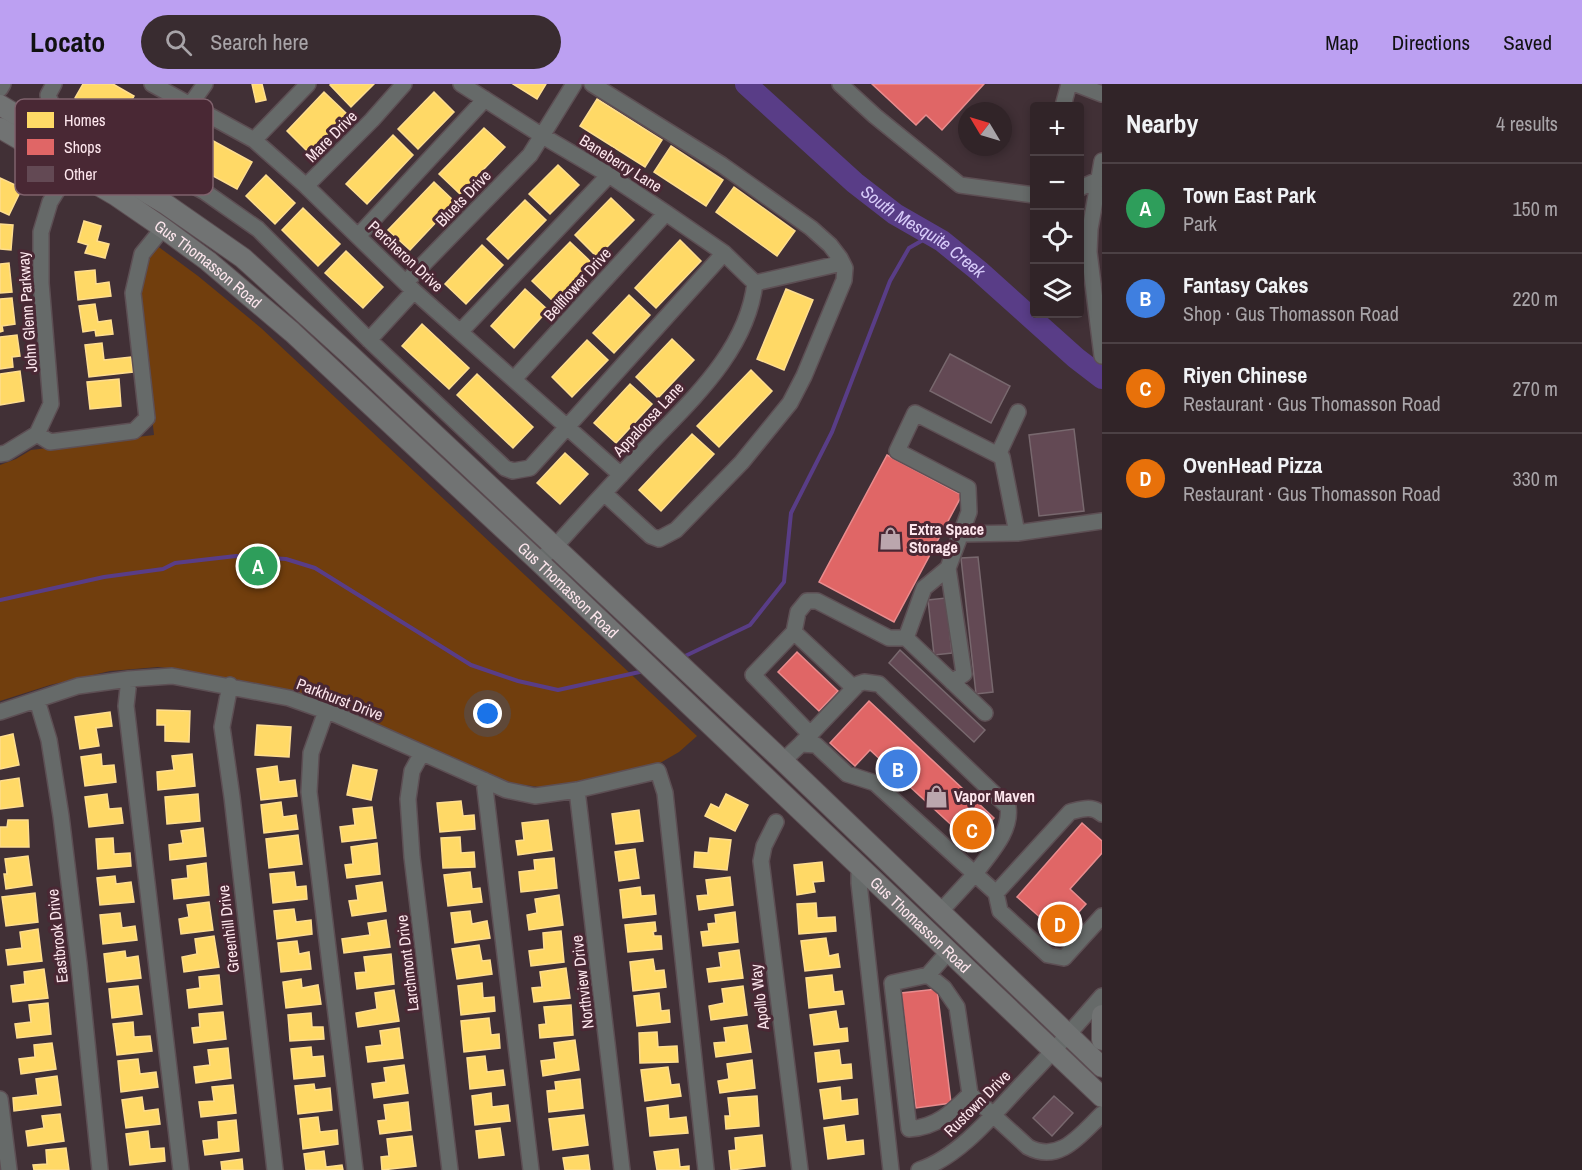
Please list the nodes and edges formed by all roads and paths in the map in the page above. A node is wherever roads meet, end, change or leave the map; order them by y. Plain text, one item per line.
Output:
1 (3, 84) edge
2 (54, 84) edge
3 (152, 84) edge
4 (205, 84) edge
5 (308, 84) edge
6 (404, 84) edge
7 (461, 84) edge
8 (574, 84) edge
9 (592, 84) edge
10 (840, 84) edge
11 (1069, 84) edge
12 (1076, 84) edge
13 (0, 89) edge
14 (1102, 94) edge
15 (50, 99) edge
16 (179, 99) edge
17 (194, 99) edge
18 (485, 99) junction
19 (1063, 102) edge
20 (0, 105) edge
21 (15, 116) edge
22 (213, 118) edge
23 (0, 128) edge
24 (15, 134) edge
25 (541, 135) junction
26 (254, 140) junction
27 (1102, 161) edge
28 (609, 175) junction
29 (1098, 180) junction
30 (306, 186) junction
31 (1084, 186) edge
32 (1030, 194) edge
33 (54, 195) edge
34 (115, 195) edge
35 (142, 195) edge
36 (210, 195) edge
37 (666, 213) junction
38 (163, 228) junction
39 (1084, 234) edge
40 (358, 237) junction
41 (1090, 246) junction
42 (724, 253) junction
43 (842, 263) junction
44 (755, 283) junction
45 (410, 286) junction
46 (461, 331) junction
47 (369, 340) junction
48 (1102, 356) edge
49 (514, 380) junction
50 (1018, 412) dead end
51 (568, 426) junction
52 (37, 434) junction
53 (0, 454) edge
54 (998, 455) junction
55 (621, 475) junction
56 (604, 493) junction
57 (1102, 521) edge
58 (1017, 533) junction
59 (961, 534) junction
60 (554, 548) junction
61 (538, 561) junction
62 (948, 568) junction
63 (794, 632) junction
64 (906, 638) junction
65 (129, 679) junction
66 (952, 682) junction
67 (230, 685) junction
68 (854, 688) junction
69 (37, 700) junction
70 (326, 711) junction
71 (0, 712) edge
72 (985, 713) dead end
73 (806, 739) junction
74 (422, 753) junction
75 (783, 761) junction
76 (484, 780) junction
77 (577, 790) junction
78 (1102, 814) edge
79 (776, 822) dead end
80 (875, 849) junction
81 (859, 866) junction
82 (975, 874) junction
83 (996, 892) junction
84 (939, 912) junction
85 (1102, 916) edge
86 (949, 951) junction
87 (928, 975) junction
88 (1102, 996) edge
89 (1102, 1015) edge
90 (1068, 1034) junction
91 (1102, 1040) edge
92 (1053, 1050) junction
93 (1102, 1067) edge
94 (970, 1094) junction
95 (1102, 1097) edge
96 (0, 1099) edge
97 (1102, 1114) edge
98 (992, 1115) junction
99 (9, 1170) edge
100 (100, 1170) edge
101 (181, 1170) edge
102 (275, 1170) edge
103 (355, 1170) edge
104 (450, 1170) edge
105 (531, 1170) edge
106 (622, 1170) edge
107 (706, 1170) edge
108 (800, 1170) edge
109 (891, 1170) edge
110 (919, 1170) edge

1 - 13 street
2 - 15 street
3 - 16 street, Percheron Drive
4 - 17 street
5 - 26 street
6 - 30 street, Mare Drive
7 - 18 street, Baneberry Lane
8 - 25 street, Bluets Drive
9 - 43 street
10 - 32 street
11 - 19 street
12 - 14 street
18 - 25 street, Baneberry Lane
18 - 40 street
20 - 21 main road, Gus Thomasson Road
22 - 26 street, Percheron Drive
23 - 24 main road, Gus Thomasson Road
25 - 28 street, Baneberry Lane
25 - 45 street, Bluets Drive
26 - 30 street, Percheron Drive
27 - 29 street
28 - 37 street, Baneberry Lane
28 - 46 street
29 - 31 street
29 - 41 street
30 - 40 street, Percheron Drive
33 - 52 street, John Glenn Parkway
34 - 38 main road, Gus Thomasson Road
35 - 60 main road, Gus Thomasson Road
36 - 47 street
37 - 42 street, Baneberry Lane
37 - 49 street, Bellflower Drive
38 - 52 street
38 - 61 main road, Gus Thomasson Road
39 - 41 street
40 - 45 street, Percheron Drive
41 - 48 street
42 - 44 street, Baneberry Lane
42 - 51 street
43 - 44 street
43 - 56 street
44 - 55 street, Appaloosa Lane
45 - 46 street, Percheron Drive
45 - 47 street, Bluets Drive
46 - 49 street, Percheron Drive
47 - 51 street
49 - 51 street, Percheron Drive
50 - 54 street
51 - 55 street, Percheron Drive
52 - 53 street
54 - 58 street
54 - 59 street
55 - 56 street, Appaloosa Lane
56 - 60 street, Appaloosa Lane
57 - 58 street
58 - 59 street
59 - 62 street
60 - 61 street, Appaloosa Lane
60 - 75 main road, Gus Thomasson Road
61 - 81 main road, Gus Thomasson Road
62 - 64 street
62 - 66 street
63 - 64 street
63 - 68 street
63 - 73 street
64 - 66 street
65 - 67 street, Parkhurst Drive
65 - 69 street, Parkhurst Drive
65 - 101 street
66 - 72 street
67 - 70 street, Parkhurst Drive
67 - 102 street, Greenhill Drive
68 - 73 street
68 - 82 street
69 - 71 street, Parkhurst Drive
69 - 100 street, Eastbrook Drive
70 - 74 street, Parkhurst Drive
70 - 103 street
73 - 75 street
73 - 82 street
74 - 76 street, Parkhurst Drive
74 - 104 street, Larchmont Drive
75 - 80 main road, Gus Thomasson Road
76 - 77 street, Parkhurst Drive
76 - 105 street
77 - 106 street, Northview Drive
77 - 107 street, Parkhurst Drive
78 - 83 street
79 - 108 street, Apollo Way
80 - 81 main road
80 - 84 main road, Gus Thomasson Road
81 - 86 main road, Gus Thomasson Road
81 - 109 street
82 - 83 street
82 - 84 street
83 - 85 street
84 - 90 main road, Gus Thomasson Road
86 - 87 street
86 - 92 main road, Gus Thomasson Road
87 - 94 street
87 - 94 street
88 - 90 street, Rustown Drive
89 - 91 main road
90 - 92 street, Rustown Drive
90 - 93 main road, Gus Thomasson Road
92 - 95 main road, Gus Thomasson Road
92 - 98 street, Rustown Drive
94 - 98 street
96 - 99 street
97 - 98 street
98 - 110 street, Rustown Drive

